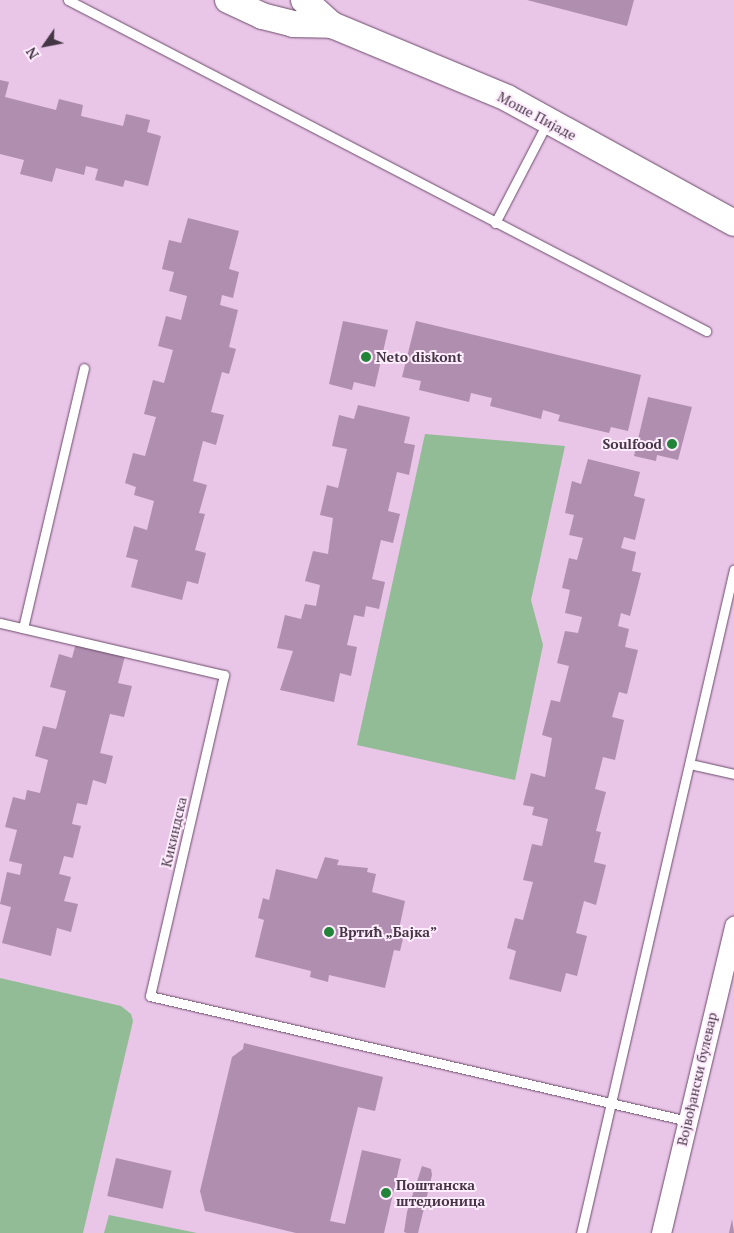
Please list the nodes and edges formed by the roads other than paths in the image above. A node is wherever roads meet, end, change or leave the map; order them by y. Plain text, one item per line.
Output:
1 (68, 0) edge
2 (228, 0) edge
3 (304, 0) edge
4 (332, 25) junction
5 (548, 121) junction
6 (495, 223) junction
7 (734, 223) edge
8 (706, 331) dead end
9 (84, 368) dead end
10 (734, 569) edge
11 (0, 622) edge
12 (23, 628) junction
13 (690, 764) junction
14 (734, 774) edge
15 (734, 926) edge
16 (611, 1103) junction
17 (688, 1121) junction
18 (580, 1233) edge
19 (661, 1233) edge

1 - 6 lane
2 - 4 main road, Моше Пијаде
3 - 4 main road, Моше Пијаде
4 - 5 main road, Моше Пијаде
5 - 6 lane
5 - 7 main road, Моше Пијаде
6 - 8 lane
9 - 12 lane
10 - 13 lane
11 - 12 lane
12 - 16 lane, Кикиндска
13 - 14 lane
13 - 16 lane
15 - 17 street, Војвођански булевар
16 - 17 lane
16 - 18 lane
17 - 19 street, Војвођански булевар

